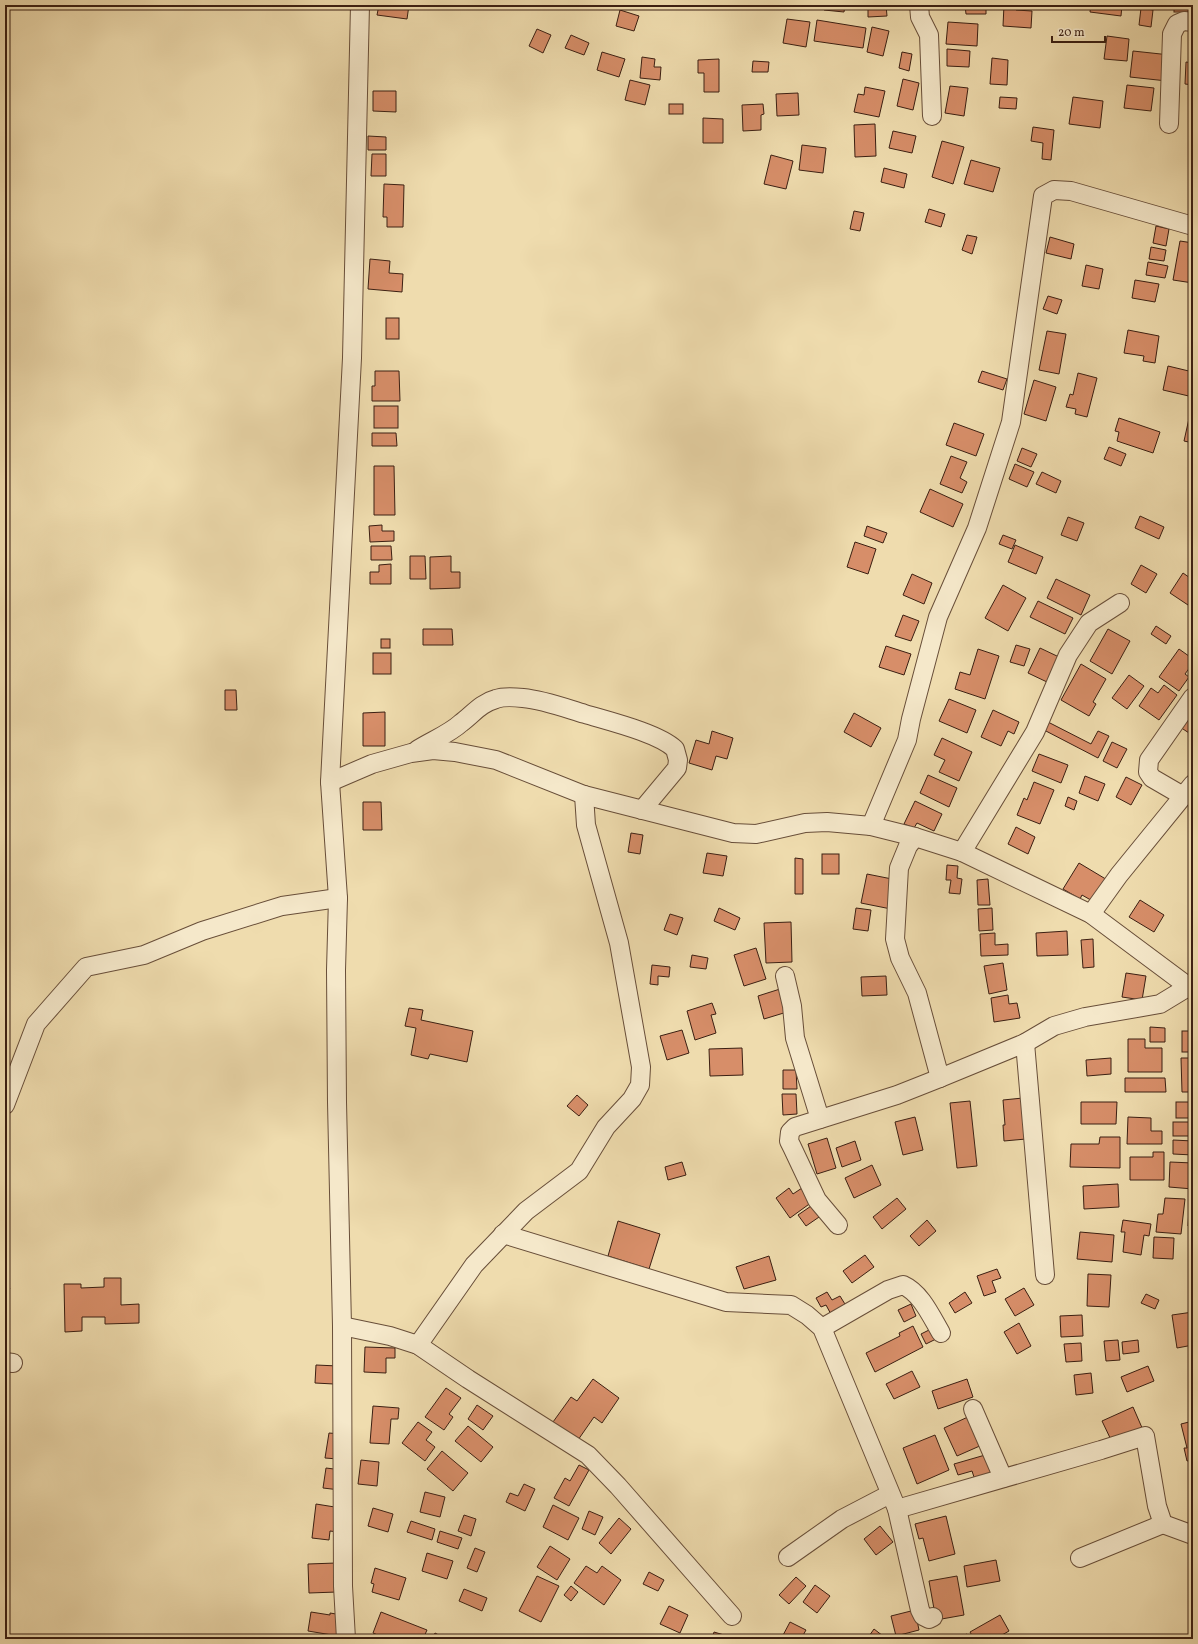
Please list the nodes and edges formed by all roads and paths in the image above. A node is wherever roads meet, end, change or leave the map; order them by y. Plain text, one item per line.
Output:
1 (360, 5) edge
2 (919, 5) edge
3 (1193, 22) edge
4 (932, 116) dead end
5 (1169, 124) dead end
6 (1193, 226) edge
7 (1120, 603) dead end
8 (1193, 697) edge
9 (411, 753) junction
10 (330, 782) junction
11 (1188, 790) edge
12 (584, 795) junction
13 (642, 810) junction
14 (871, 826) junction
15 (916, 837) junction
16 (962, 852) junction
17 (338, 898) junction
18 (1091, 914) junction
19 (785, 976) dead end
20 (1190, 989) edge
21 (1025, 1043) junction
22 (940, 1078) junction
23 (5, 1105) edge
24 (820, 1119) junction
25 (838, 1225) dead end
26 (503, 1234) junction
27 (1045, 1275) dead end
28 (342, 1326) junction
29 (822, 1328) junction
30 (941, 1333) dead end
31 (418, 1345) junction
32 (973, 1409) dead end
33 (1003, 1478) junction
34 (894, 1501) junction
35 (1163, 1524) junction
36 (1193, 1535) edge
37 (788, 1557) dead end
38 (1080, 1558) dead end
39 (732, 1616) dead end
40 (933, 1616) dead end
41 (349, 1638) edge

1 - 10 street
2 - 4 street
3 - 5 street
6 - 14 street
7 - 16 street
8 - 11 street
9 - 10 street
9 - 12 street
9 - 13 street
10 - 17 street
11 - 18 street
12 - 13 street
12 - 26 street
13 - 14 street
14 - 15 street
15 - 16 street
15 - 22 street
16 - 18 street
17 - 23 street
17 - 28 street
18 - 20 street
19 - 24 street
20 - 21 street
21 - 22 street
21 - 27 street
22 - 24 street
24 - 25 street
26 - 29 street
26 - 31 street
28 - 31 street
28 - 41 street
29 - 30 street
29 - 34 street
31 - 39 street
32 - 33 street
33 - 34 street
33 - 35 street
34 - 37 street
34 - 40 street
35 - 36 street
35 - 38 street

